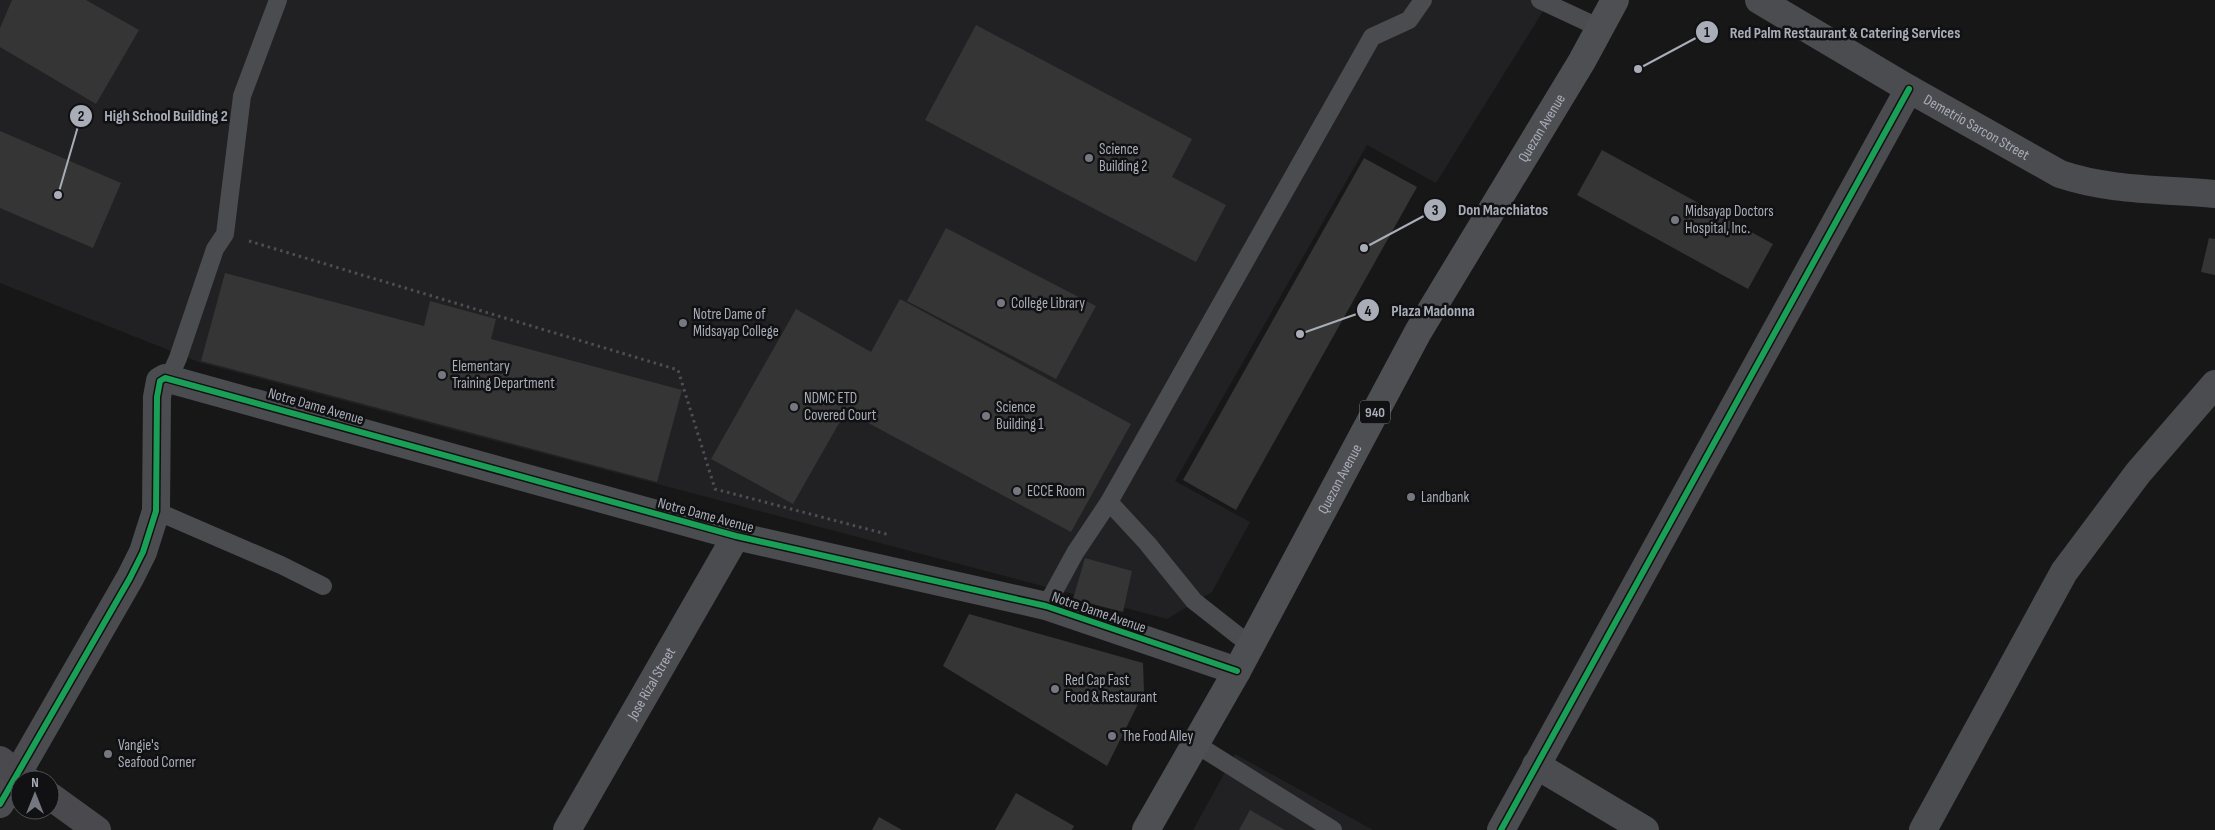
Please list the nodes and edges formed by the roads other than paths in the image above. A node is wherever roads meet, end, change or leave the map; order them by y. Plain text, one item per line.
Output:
1 (278, 0) edge
2 (1423, 0) edge
3 (1540, 0) edge
4 (1615, 0) edge
5 (1759, 0) edge
6 (1600, 28) junction
7 (1909, 89) junction
8 (2215, 194) edge
9 (169, 378) junction
10 (2215, 384) edge
11 (1110, 502) junction
12 (156, 511) junction
13 (736, 536) junction
14 (323, 586) dead end
15 (1046, 606) junction
16 (1250, 645) junction
17 (1237, 671) junction
18 (1194, 743) junction
19 (1536, 765) junction
20 (16, 770) edge
21 (10, 782) edge
22 (60, 803) edge
23 (0, 804) edge
24 (97, 830) edge
25 (567, 830) edge
26 (1146, 830) edge
27 (1332, 830) edge
28 (1501, 830) edge
29 (1645, 830) edge
30 (1924, 830) edge

1 - 9 lane
2 - 11 lane
3 - 6 lane
4 - 6 main road, Quezon Avenue / 940
5 - 7 street, Demetrio Sarcon Street
6 - 16 main road, Quezon Avenue / 940
7 - 8 street, Demetrio Sarcon Street
7 - 19 street
9 - 12 street
9 - 13 street, Notre Dame Avenue
10 - 30 street
11 - 15 lane
11 - 16 lane
12 - 14 lane
12 - 20 street
13 - 15 street, Notre Dame Avenue
13 - 25 street, Jose Rizal Street
15 - 17 street, Notre Dame Avenue
16 - 17 main road, Quezon Avenue / 940
17 - 18 main road, Quezon Avenue / 940
18 - 26 main road, Quezon Avenue / 940
18 - 27 lane
19 - 28 street
19 - 29 street
21 - 23 street
22 - 24 street

